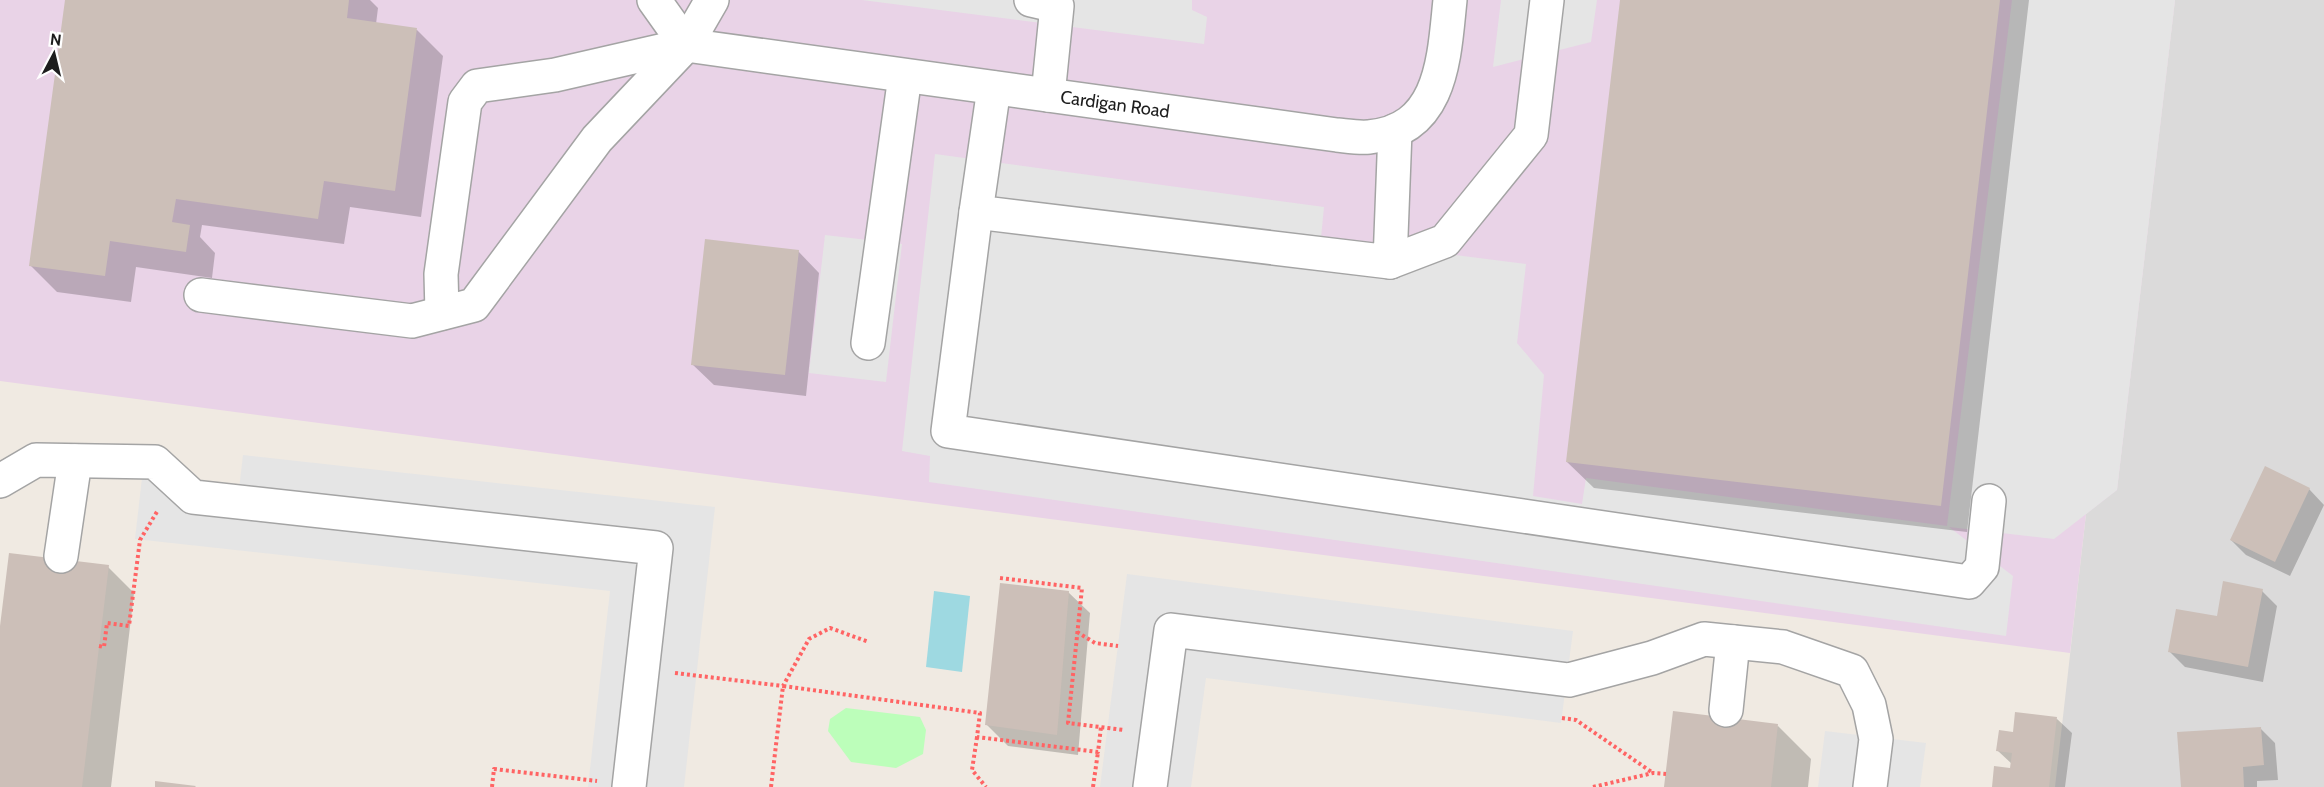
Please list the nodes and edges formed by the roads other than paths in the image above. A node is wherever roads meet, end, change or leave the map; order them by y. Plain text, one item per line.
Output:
1 (654, 0) edge
2 (712, 0) edge
3 (1031, 0) edge
4 (1450, 0) edge
5 (1548, 0) edge
6 (686, 45) junction
7 (905, 76) junction
8 (994, 88) junction
9 (1048, 95) junction
10 (1395, 131) junction
11 (976, 212) junction
12 (1390, 262) junction
13 (201, 295) dead end
14 (442, 313) junction
15 (868, 343) dead end
16 (75, 460) junction
17 (0, 481) edge
18 (1989, 501) dead end
19 (61, 556) dead end
20 (1733, 642) junction
21 (1726, 710) dead end
22 (629, 786) edge
23 (1150, 787) edge
24 (1870, 787) edge

1 - 6 street
2 - 6 street
3 - 9 street
4 - 10 street, Cardigan Road
5 - 12 street
6 - 7 street, Cardigan Road
6 - 14 street
6 - 14 street
7 - 8 street, Cardigan Road
7 - 15 street
8 - 9 street, Cardigan Road
8 - 11 street
9 - 10 street, Cardigan Road
10 - 12 street
11 - 12 street
11 - 18 street
13 - 14 street
16 - 17 street
16 - 19 street
16 - 22 street
20 - 21 street
20 - 23 street
20 - 24 street

